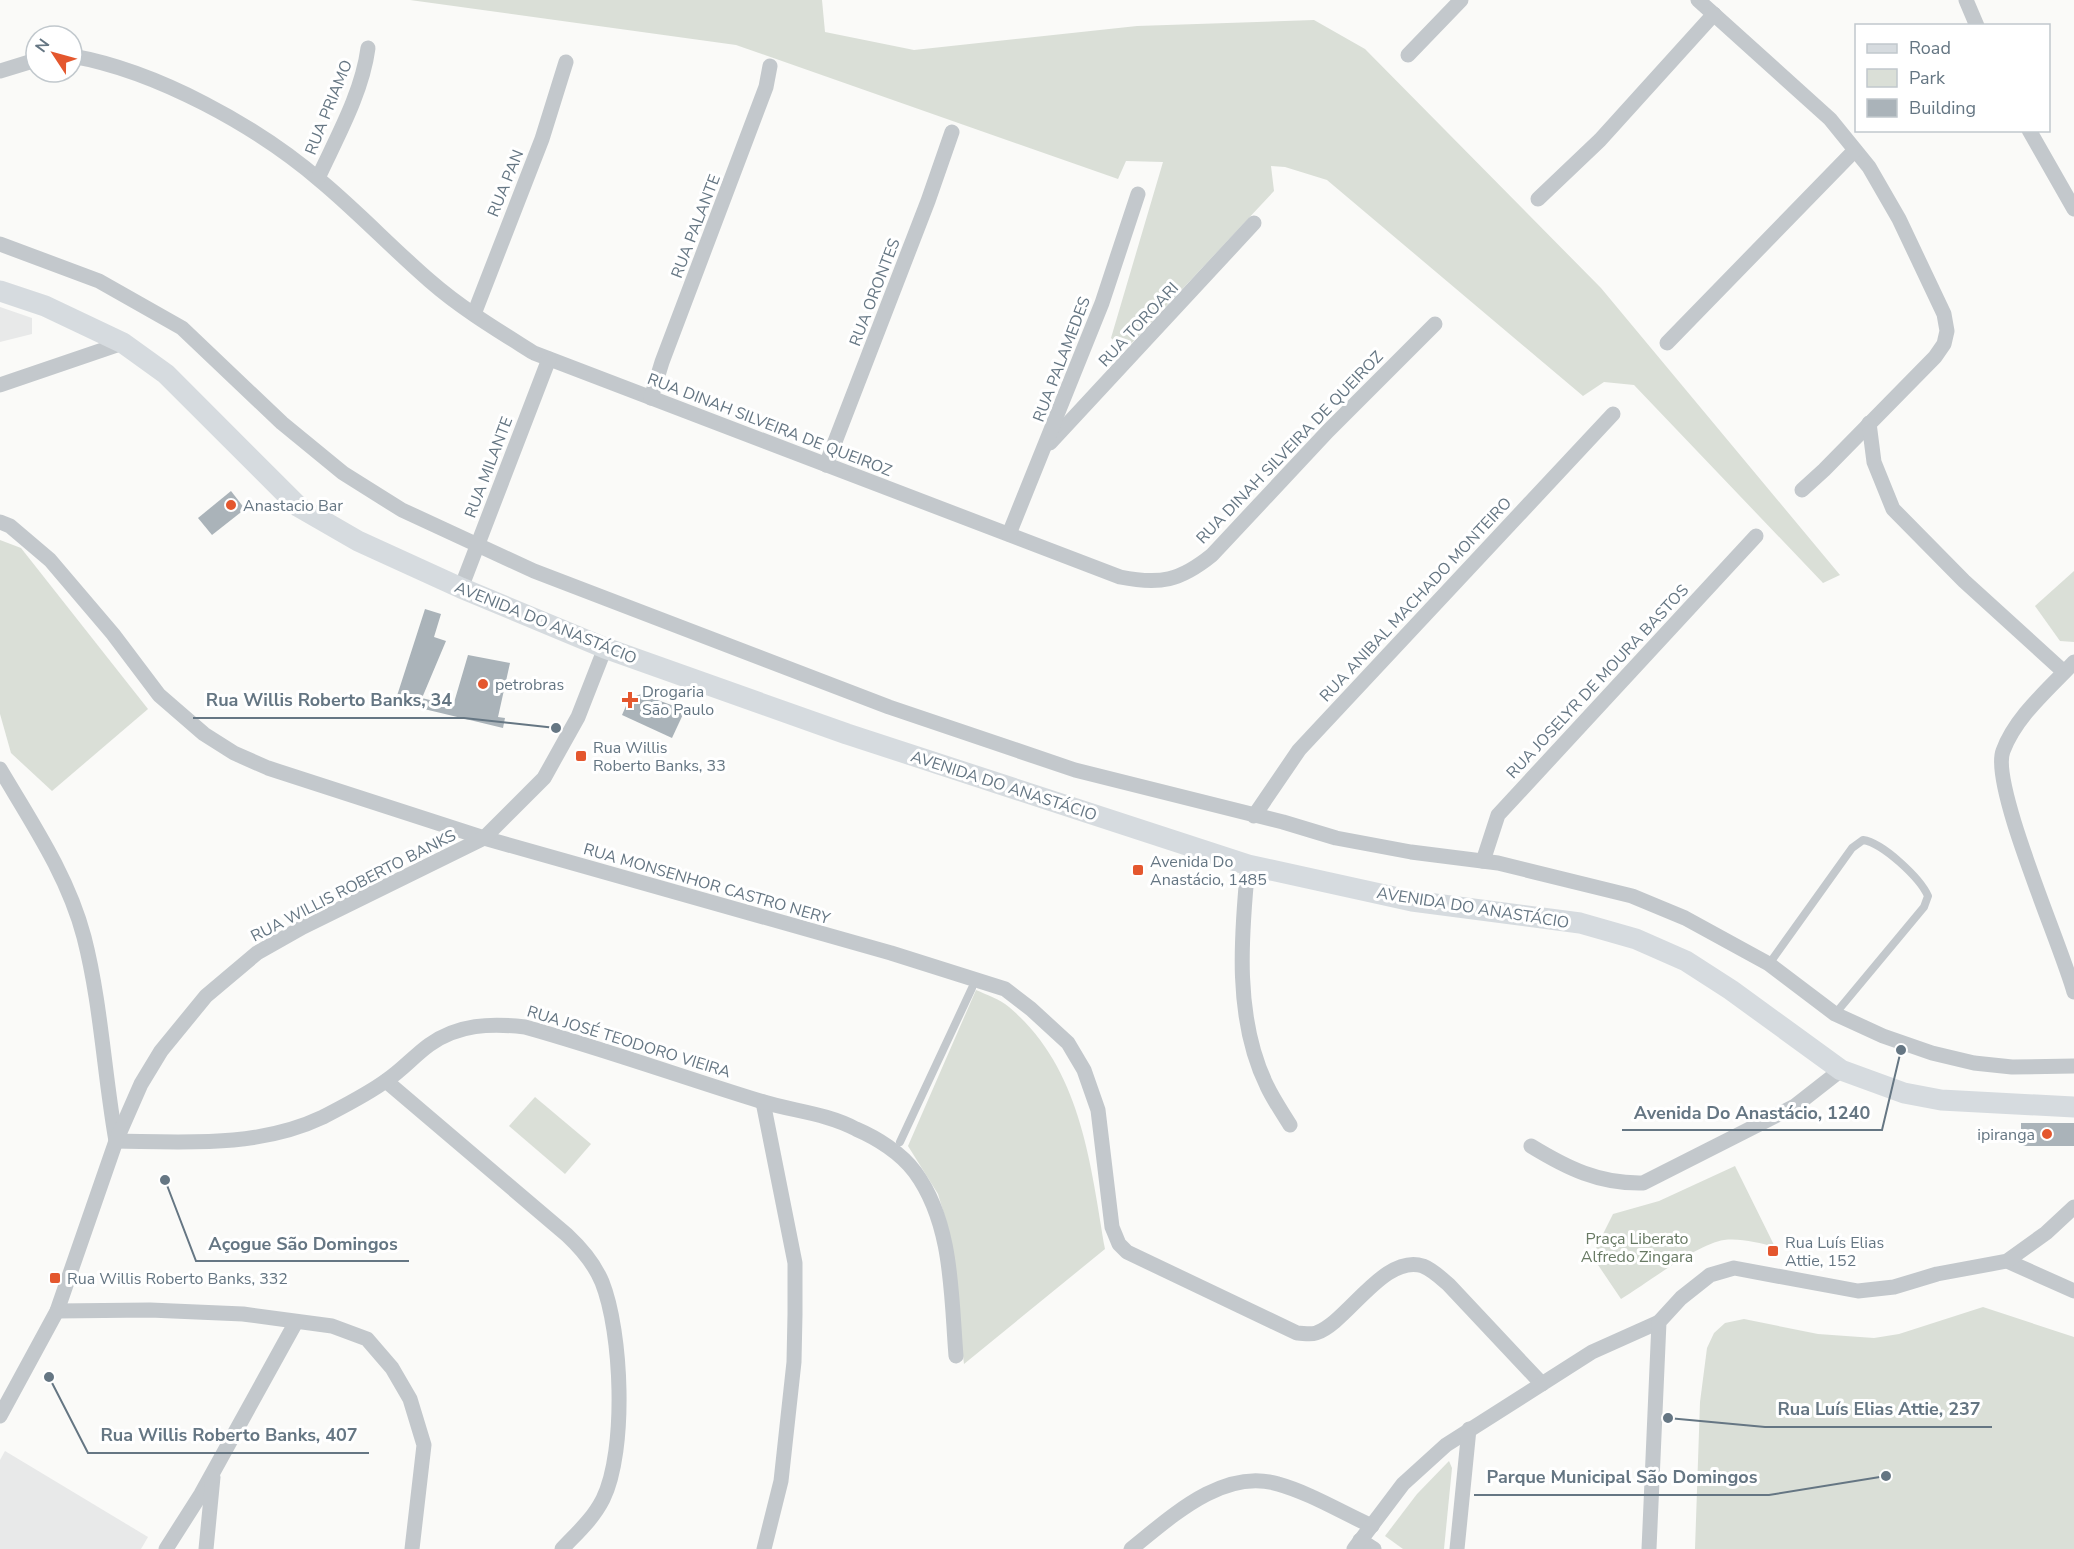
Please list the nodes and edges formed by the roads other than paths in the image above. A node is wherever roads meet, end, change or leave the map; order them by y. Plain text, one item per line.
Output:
1 (1461, 0) edge
2 (1698, 0) edge
3 (1965, 0) edge
4 (1713, 14) junction
5 (1976, 24) edge
6 (368, 48) dead end
7 (1408, 55) dead end
8 (84, 59) edge
9 (566, 62) dead end
10 (24, 64) edge
11 (770, 66) dead end
12 (0, 71) edge
13 (952, 132) dead end
14 (2030, 132) edge
15 (1855, 150) junction
16 (318, 178) junction
17 (1138, 194) dead end
18 (1538, 200) dead end
19 (2073, 205) edge
20 (1254, 223) dead end
21 (0, 244) edge
22 (0, 291) edge
23 (474, 314) junction
24 (1435, 324) dead end
25 (123, 343) junction
26 (1667, 343) dead end
27 (549, 359) junction
28 (0, 385) edge
29 (651, 398) junction
30 (1613, 414) dead end
31 (1869, 423) junction
32 (1046, 447) junction
33 (826, 465) junction
34 (1802, 490) dead end
35 (0, 522) edge
36 (1009, 534) junction
37 (1756, 536) dead end
38 (478, 545) junction
39 (461, 588) junction
40 (604, 648) junction
41 (2069, 667) edge
42 (0, 769) edge
43 (1254, 816) junction
44 (484, 838) junction
45 (1483, 861) junction
46 (1248, 865) junction
47 (1769, 964) junction
48 (972, 988) dead end
49 (2074, 992) edge
50 (1835, 1014) junction
51 (2074, 1066) edge
52 (1841, 1070) junction
53 (386, 1081) junction
54 (763, 1101) junction
55 (2074, 1107) edge
56 (1290, 1125) dead end
57 (116, 1141) junction
58 (900, 1142) dead end
59 (1531, 1146) dead end
60 (2074, 1207) edge
61 (2007, 1261) junction
62 (2074, 1291) edge
63 (57, 1311) junction
64 (296, 1322) junction
65 (1659, 1322) junction
66 (956, 1356) dead end
67 (1542, 1384) junction
68 (0, 1416) edge
69 (1469, 1429) junction
70 (214, 1469) junction
71 (1372, 1526) junction
72 (1357, 1544) edge
73 (166, 1549) edge
74 (206, 1549) edge
75 (412, 1549) edge
76 (562, 1549) edge
77 (765, 1549) edge
78 (1131, 1549) edge
79 (1374, 1549) edge
80 (1457, 1549) edge
81 (1649, 1549) edge

1 - 7 street
2 - 4 street
3 - 5 street
4 - 15 street
4 - 18 street
6 - 16 street, RUA PRIAMO
8 - 16 street, RUA DINAH SILVEIRA DE QUEIROZ
9 - 23 street, RUA PAN
10 - 12 street
11 - 29 street, RUA PALANTE
13 - 33 street, RUA ORONTES
14 - 19 street
15 - 26 street
15 - 31 street
16 - 23 street, RUA DINAH SILVEIRA DE QUEIROZ
17 - 32 street, RUA PALAMEDES
20 - 32 street, RUA TOROARI
21 - 38 street
22 - 25 main road, AVENIDA DO ANASTÁCIO
23 - 27 street, RUA DINAH SILVEIRA DE QUEIROZ
24 - 36 street, RUA DINAH SILVEIRA DE QUEIROZ
25 - 28 street
25 - 39 main road, AVENIDA DO ANASTÁCIO
27 - 29 street, RUA DINAH SILVEIRA DE QUEIROZ
27 - 38 street, RUA MILANTE
29 - 33 street, RUA DINAH SILVEIRA DE QUEIROZ
30 - 43 street, RUA ANIBAL MACHADO MONTEIRO
31 - 34 street
31 - 41 street
32 - 36 street, RUA PALAMEDES
33 - 36 street, RUA DINAH SILVEIRA DE QUEIROZ
35 - 44 street, RUA MONSENHOR CASTRO NERY
37 - 45 street, RUA JOSELYR DE MOURA BASTOS
38 - 39 street, RUA MILANTE
38 - 43 street
39 - 40 main road, AVENIDA DO ANASTÁCIO
40 - 44 street, RUA WILLIS ROBERTO BANKS
40 - 46 main road, AVENIDA DO ANASTÁCIO
41 - 49 street
42 - 57 street
43 - 45 street
44 - 57 street, RUA WILLIS ROBERTO BANKS
44 - 67 street, RUA MONSENHOR CASTRO NERY
45 - 47 street
46 - 52 main road, AVENIDA DO ANASTÁCIO
46 - 56 street
47 - 50 street
47 - 50 lane
48 - 58 lane
50 - 51 street
52 - 55 main road, AVENIDA DO ANASTÁCIO
52 - 59 street
53 - 54 street, RUA JOSÉ TEODORO VIEIRA
53 - 57 street, RUA JOSÉ TEODORO VIEIRA
53 - 76 street
54 - 66 street, RUA JOSÉ TEODORO VIEIRA
54 - 77 street
57 - 63 street, RUA WILLIS ROBERTO BANKS
60 - 61 street
61 - 62 street
61 - 65 street
63 - 64 street
63 - 68 street, RUA WILLIS ROBERTO BANKS
64 - 70 street
64 - 75 street
65 - 67 street
65 - 81 street
67 - 69 street
69 - 71 street
69 - 80 street
70 - 73 street
70 - 74 street
71 - 72 street
71 - 78 street
72 - 79 street

